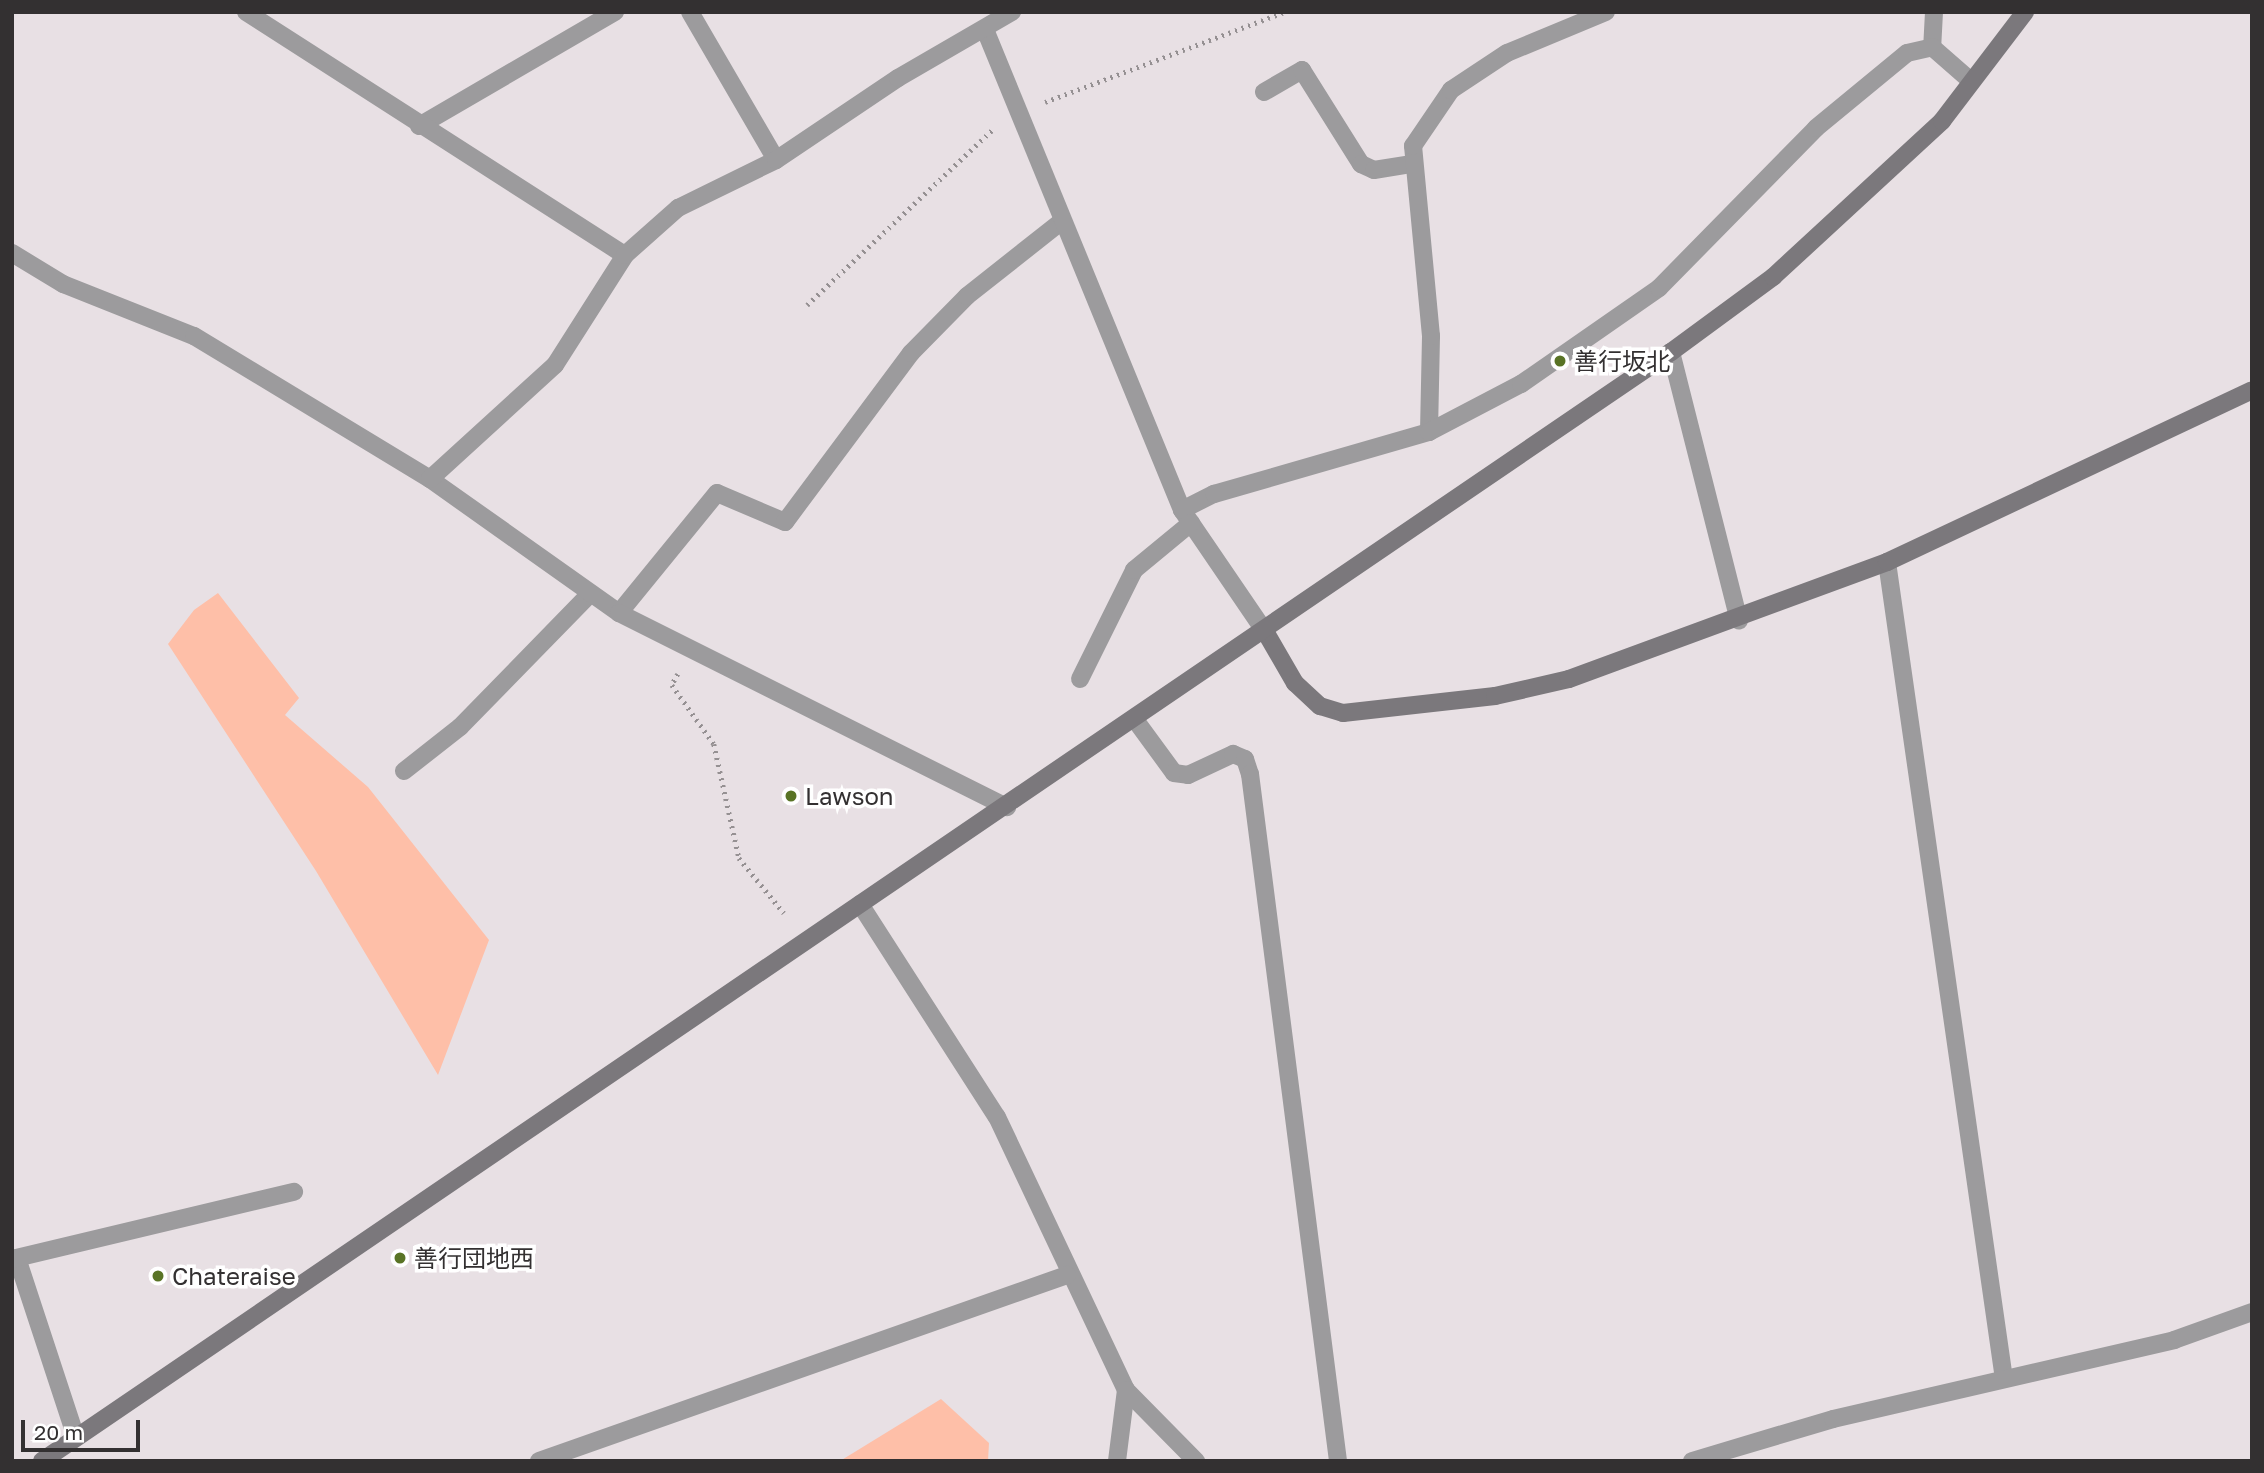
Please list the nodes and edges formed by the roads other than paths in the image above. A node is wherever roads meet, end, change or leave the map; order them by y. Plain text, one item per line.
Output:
1 (246, 12) edge
2 (615, 12) edge
3 (690, 12) edge
4 (1012, 12) edge
5 (1606, 12) edge
6 (1934, 12) edge
7 (2025, 12) edge
8 (986, 32) junction
9 (1932, 47) junction
10 (1971, 81) junction
11 (1264, 92) dead end
12 (419, 126) junction
13 (776, 160) junction
14 (1411, 164) junction
15 (1062, 221) junction
16 (12, 253) edge
17 (625, 255) junction
18 (1671, 352) junction
19 (2252, 390) edge
20 (1429, 432) junction
21 (430, 479) junction
22 (1187, 516) junction
23 (1887, 562) junction
24 (589, 595) junction
25 (619, 613) junction
26 (1739, 621) junction
27 (1266, 633) junction
28 (1080, 680) dead end
29 (1136, 721) junction
30 (404, 771) dead end
31 (1007, 807) junction
32 (860, 904) junction
33 (294, 1192) dead end
34 (14, 1259) edge
35 (1067, 1275) junction
36 (2252, 1312) edge
37 (2004, 1379) junction
38 (1126, 1390) junction
39 (76, 1437) junction
40 (42, 1461) edge
41 (538, 1461) edge
42 (1117, 1461) edge
43 (1196, 1461) edge
44 (1338, 1461) edge
45 (1692, 1461) edge

1 - 12 street
2 - 12 street
3 - 13 street
4 - 8 street
5 - 14 street
6 - 9 street
7 - 10 street
8 - 13 street
8 - 15 street
9 - 10 street
9 - 20 street
10 - 18 street
11 - 14 street
12 - 17 street
13 - 17 street
14 - 20 street
15 - 22 street
15 - 25 street
16 - 21 street
17 - 21 street
18 - 26 street
18 - 27 street
19 - 23 street
20 - 22 street
21 - 24 street
22 - 27 street
22 - 28 street
23 - 26 street
23 - 37 street
24 - 25 street
24 - 30 street
25 - 31 street
26 - 27 street
27 - 29 street
29 - 31 street
29 - 44 street
31 - 32 street
32 - 35 street
32 - 39 street
33 - 34 street
34 - 39 street
35 - 38 street
35 - 41 street
36 - 37 street
37 - 45 street
38 - 42 street
38 - 43 street
39 - 40 street

